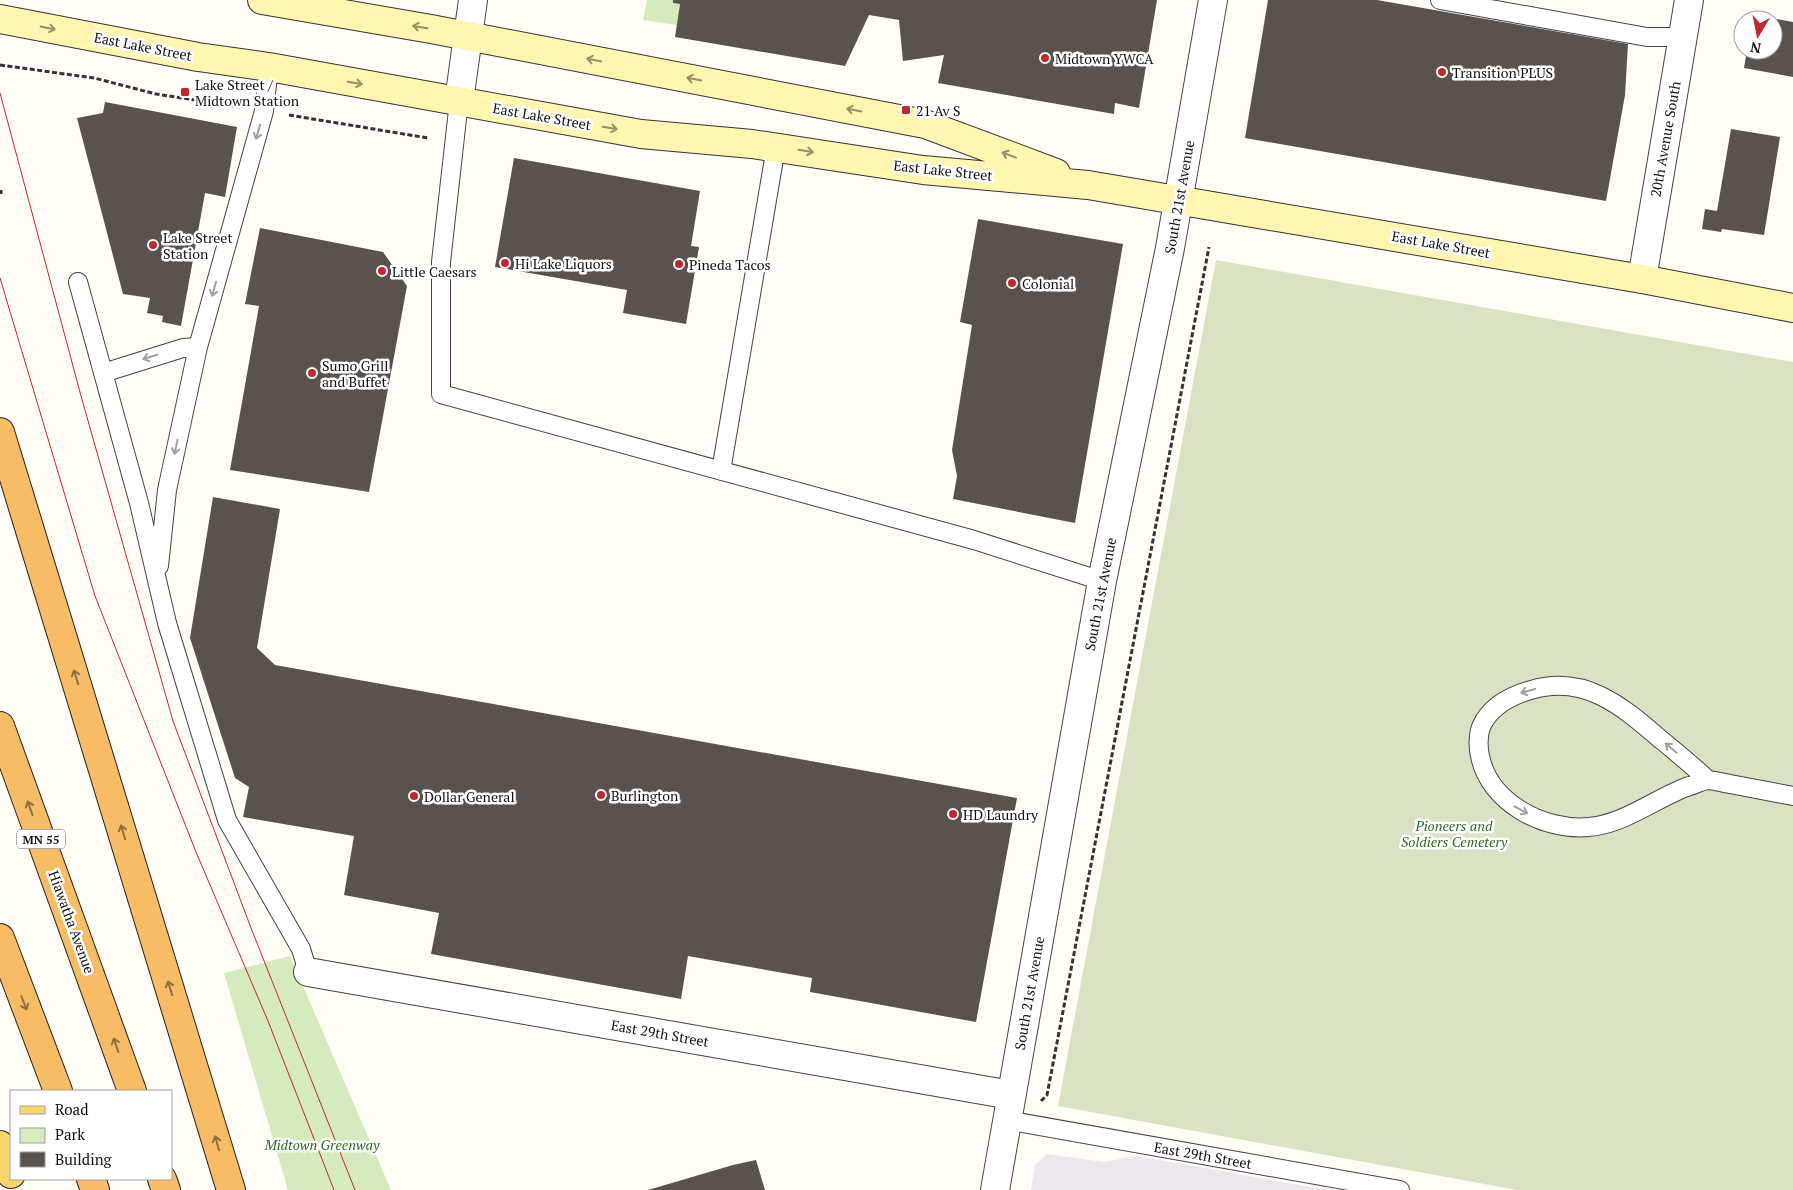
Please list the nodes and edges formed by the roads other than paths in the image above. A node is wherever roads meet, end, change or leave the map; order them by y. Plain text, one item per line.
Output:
1 (262, 0) edge
2 (473, 0) edge
3 (1213, 0) edge
4 (1440, 0) edge
5 (1689, 0) edge
6 (0, 19) edge
7 (468, 36) junction
8 (1683, 37) junction
9 (269, 67) junction
10 (459, 101) junction
11 (776, 147) junction
12 (1088, 184) junction
13 (1178, 201) junction
14 (1642, 279) junction
15 (78, 282) dead end
16 (1793, 308) edge
17 (198, 347) junction
18 (103, 373) junction
19 (0, 432) edge
20 (721, 471) junction
21 (158, 578) junction
22 (1102, 581) junction
23 (0, 726) edge
24 (1708, 780) junction
25 (1793, 796) edge
26 (3, 948) edge
27 (308, 972) joint
28 (58, 1090) edge
29 (132, 1090) edge
30 (1009, 1108) junction
31 (0, 1145) edge
32 (10, 1171) edge
33 (231, 1190) edge
34 (995, 1190) edge
35 (1400, 1190) edge

7 -> 1 main road, East Lake Street
2 - 7 street
3 - 13 street, South 21st Avenue
4 - 8 lane
5 - 8 street, 20th Avenue South
6 -> 9 main road, East Lake Street
7 - 10 street
12 -> 7 main road, East Lake Street
8 - 14 street, 20th Avenue South
9 -> 10 main road, East Lake Street
9 -> 17 lane
10 -> 11 main road, East Lake Street
10 - 20 lane
11 -> 12 main road, East Lake Street
11 - 20 lane
12 - 13 main road, East Lake Street
13 - 14 main road, East Lake Street
13 - 22 street, South 21st Avenue
14 - 16 main road, East Lake Street
15 - 18 lane
17 -> 18 lane
17 -> 21 lane
18 - 21 lane
33 -> 19 highway
20 - 22 lane
21 - 27 lane
22 - 30 street, South 21st Avenue
29 -> 23 highway, Hiawatha Avenue / MN 55
24 -> 24 lane
24 - 25 lane
26 -> 28 highway
27 - 30 street, East 29th Street
30 - 34 street, South 21st Avenue
30 - 35 lane, East 29th Street
31 - 32 main road

